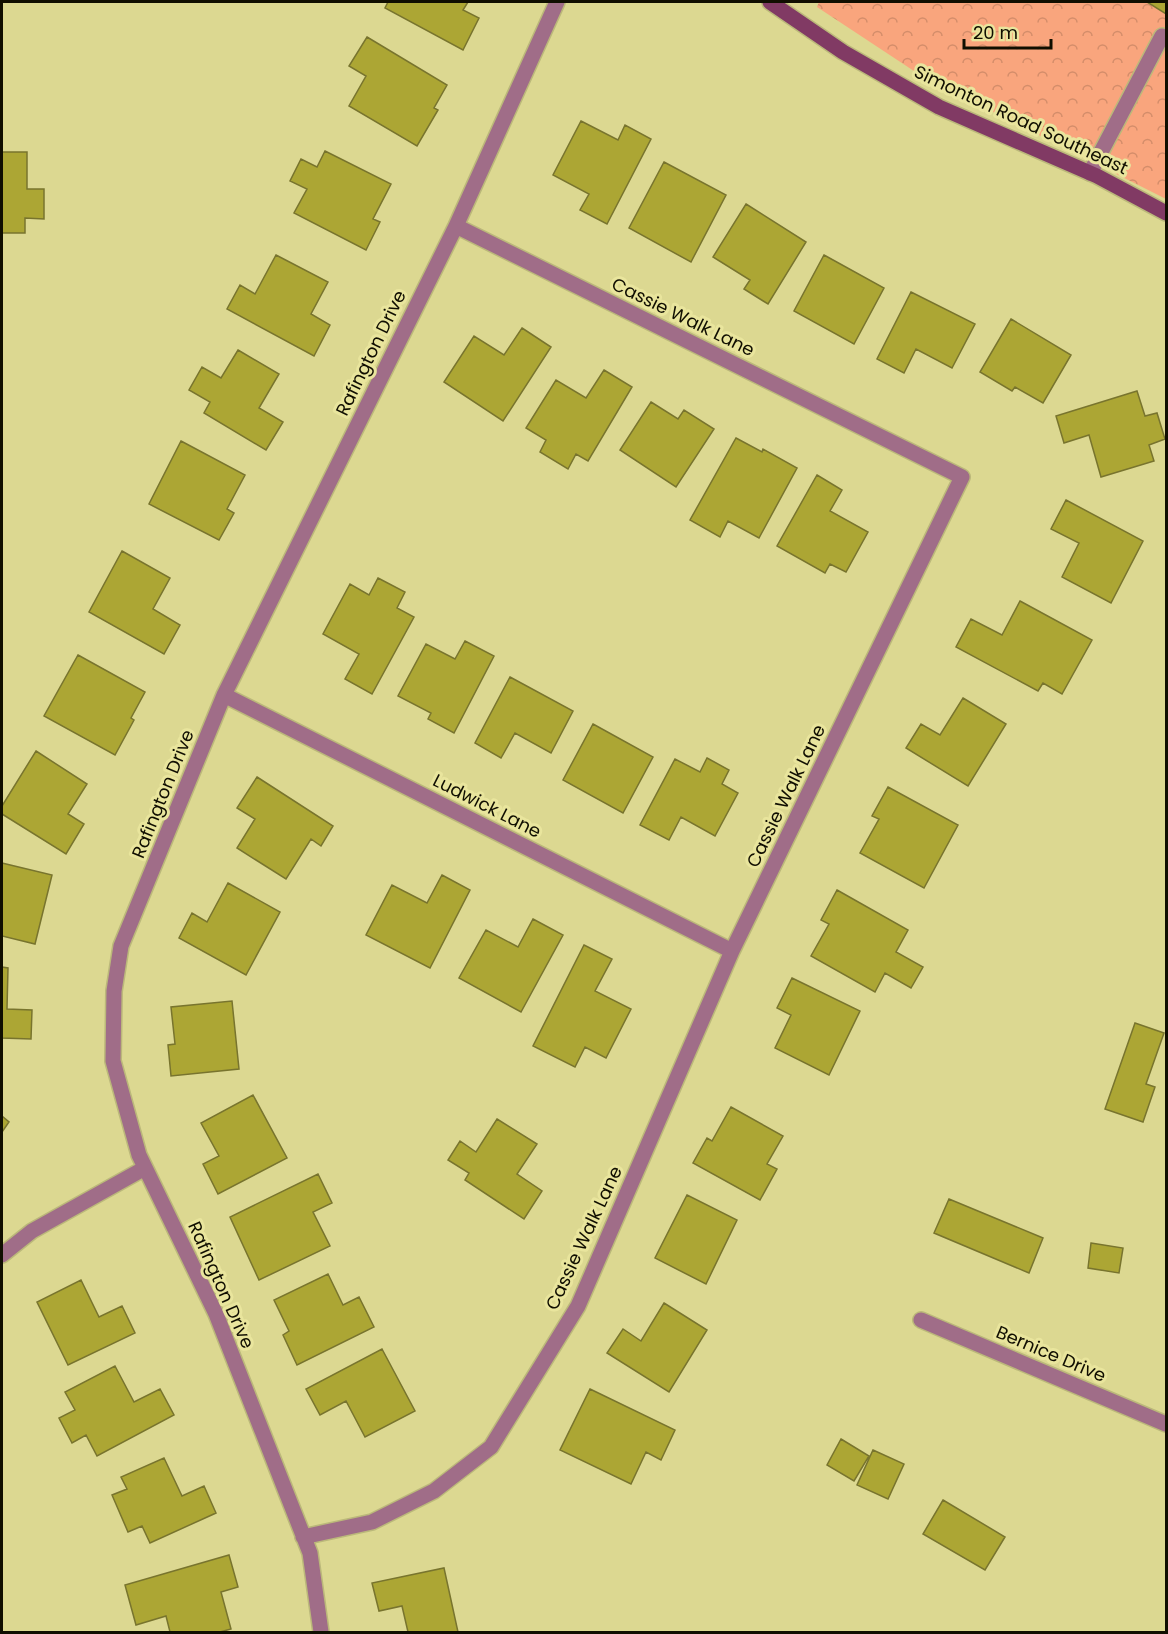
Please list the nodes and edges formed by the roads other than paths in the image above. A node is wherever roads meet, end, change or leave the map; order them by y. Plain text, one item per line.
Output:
1 (557, 2) edge
2 (770, 2) edge
3 (1162, 36) dead end
4 (1090, 173) junction
5 (1167, 213) edge
6 (456, 226) junction
7 (224, 695) junction
8 (732, 951) junction
9 (146, 1168) junction
10 (2, 1255) edge
11 (921, 1320) dead end
12 (1167, 1424) edge
13 (303, 1537) junction
14 (321, 1632) edge

1 - 6 street, Rafington Drive
2 - 4 street, Simonton Road Southeast
3 - 4 street
4 - 5 street, Simonton Road Southeast
6 - 7 street, Rafington Drive
6 - 8 street, Cassie Walk Lane
7 - 8 street, Ludwick Lane
7 - 9 street, Rafington Drive
8 - 13 street, Cassie Walk Lane
9 - 10 street
9 - 13 street, Rafington Drive
11 - 12 street, Bernice Drive
13 - 14 street, Rafington Drive

